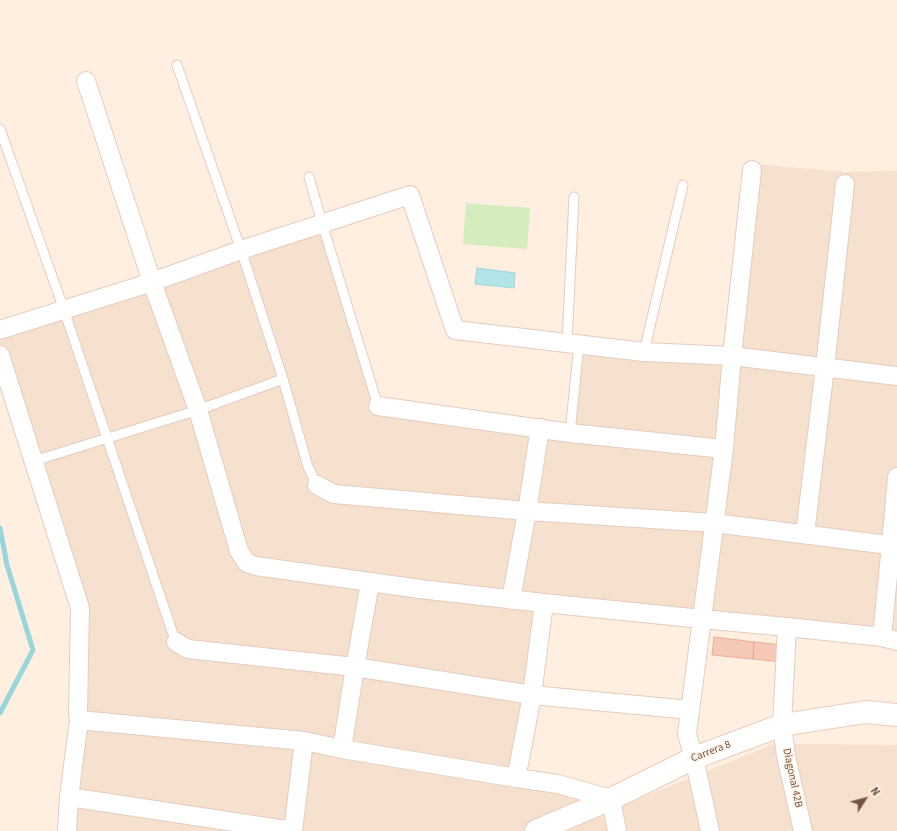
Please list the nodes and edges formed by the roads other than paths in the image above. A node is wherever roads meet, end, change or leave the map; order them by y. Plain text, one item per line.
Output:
1 (177, 65) dead end
2 (86, 81) dead end
3 (0, 129) edge
4 (752, 170) dead end
5 (309, 176) dead end
6 (845, 184) dead end
7 (683, 185) dead end
8 (574, 197) dead end
9 (322, 223) junction
10 (241, 250) junction
11 (152, 282) junction
12 (64, 310) junction
13 (0, 330) edge
14 (573, 344) junction
15 (644, 352) junction
16 (0, 355) edge
17 (732, 356) junction
18 (825, 368) junction
19 (897, 376) edge
20 (283, 379) junction
21 (378, 406) joint
22 (198, 410) junction
23 (540, 428) junction
24 (570, 433) junction
25 (107, 438) junction
26 (724, 449) junction
27 (34, 461) junction
28 (897, 477) edge
29 (317, 485) joint
30 (527, 511) junction
31 (714, 523) junction
32 (805, 534) junction
33 (894, 546) edge
34 (370, 582) junction
35 (511, 600) junction
36 (544, 604) junction
37 (702, 619) junction
38 (788, 627) junction
39 (889, 639) edge
40 (176, 642) joint
41 (355, 667) junction
42 (532, 695) junction
43 (690, 710) junction
44 (897, 715) edge
45 (79, 720) junction
46 (782, 725) junction
47 (304, 740) junction
48 (342, 749) junction
49 (694, 758) junction
50 (516, 778) junction
51 (69, 797) junction
52 (611, 799) junction
53 (67, 831) edge
54 (293, 831) edge
55 (536, 831) edge
56 (617, 831) edge
57 (710, 831) edge
58 (803, 831) edge

1 - 10 lane
2 - 11 street
3 - 12 lane
4 - 17 street
5 - 9 lane
6 - 18 street
7 - 15 lane
8 - 14 lane
9 - 10 street
9 - 14 street
9 - 21 lane
10 - 11 street
10 - 20 lane
11 - 12 street
11 - 22 street
12 - 13 street
12 - 25 lane
14 - 15 street
14 - 24 lane
15 - 17 street
16 - 27 street
17 - 18 street
17 - 26 street
18 - 19 street
18 - 32 street
20 - 22 lane
20 - 29 lane
21 - 23 street
22 - 25 lane
22 - 34 street
23 - 24 street
23 - 30 street
24 - 26 street
25 - 27 lane
25 - 40 lane
26 - 31 street
27 - 45 street
28 - 33 street
29 - 30 street
30 - 31 street
30 - 35 street
31 - 32 street
31 - 37 street
32 - 33 street
33 - 39 street
34 - 35 street
34 - 41 street
35 - 36 street
36 - 37 street
36 - 42 street
37 - 38 street
37 - 43 street
38 - 39 street
38 - 46 street, Diagonal 42B
40 - 41 street
41 - 42 street
41 - 48 street
42 - 43 street
42 - 50 street
43 - 49 street
44 - 46 street, Carrera 8
45 - 47 street
45 - 51 street
46 - 49 street, Carrera 8
46 - 58 street, Diagonal 42B
47 - 48 street
47 - 54 street
48 - 50 street
49 - 52 street, Carrera 8
49 - 57 street
50 - 52 street
51 - 53 street
51 - 54 street
52 - 55 street, Carrera 8
52 - 56 street

